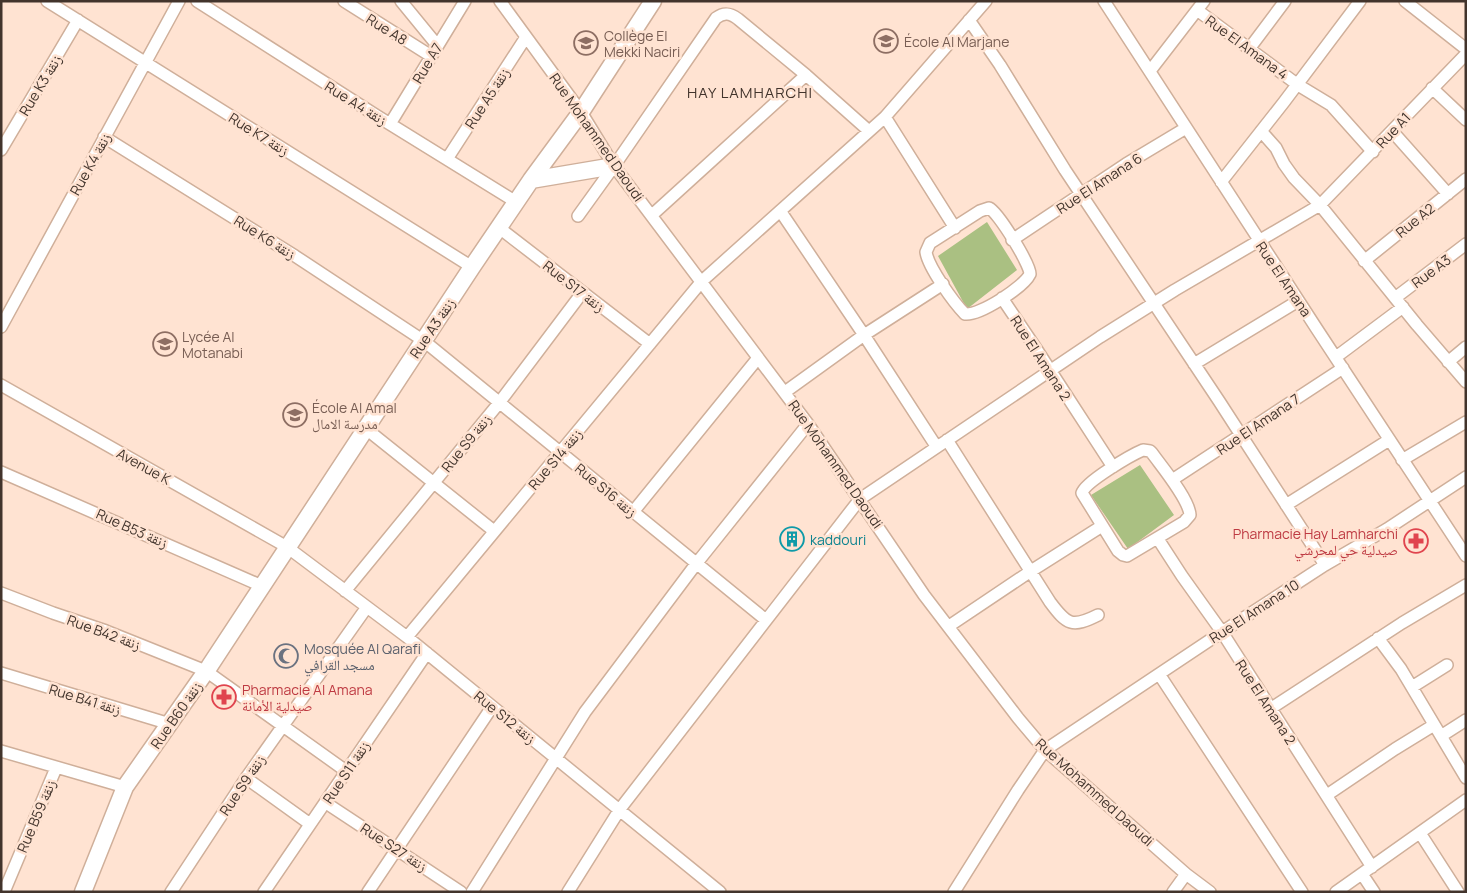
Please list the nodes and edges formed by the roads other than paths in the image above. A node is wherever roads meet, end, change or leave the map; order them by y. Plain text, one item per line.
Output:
1 (47, 1) edge
2 (179, 1) edge
3 (197, 1) edge
4 (344, 1) edge
5 (401, 1) edge
6 (465, 1) edge
7 (500, 1) edge
8 (653, 1) edge
9 (986, 1) edge
10 (1104, 1) edge
11 (1286, 1) edge
12 (1360, 1) edge
13 (1405, 1) edge
14 (1200, 6) edge
15 (78, 20) junction
16 (969, 20) junction
17 (526, 38) junction
18 (438, 45) junction
19 (1249, 49) junction
20 (1466, 49) edge
21 (1466, 54) edge
22 (431, 56) junction
23 (146, 63) junction
24 (1150, 71) junction
25 (806, 75) junction
26 (1298, 85) junction
27 (1432, 88) junction
28 (580, 112) junction
29 (885, 117) junction
30 (1466, 120) edge
31 (390, 124) junction
32 (1186, 128) junction
33 (869, 130) junction
34 (1261, 131) junction
35 (1392, 131) junction
36 (104, 138) junction
37 (1, 150) edge
38 (1373, 152) junction
39 (447, 159) junction
40 (614, 166) junction
41 (1466, 179) edge
42 (532, 180) junction
43 (1221, 182) junction
44 (1081, 194) junction
45 (1448, 194) junction
46 (516, 202) junction
47 (1320, 205) junction
48 (781, 212) junction
49 (652, 215) junction
50 (578, 216) dead end
51 (498, 228) junction
52 (955, 228) junction
53 (1012, 240) junction
54 (1259, 241) junction
55 (1466, 244) edge
56 (1364, 260) junction
57 (472, 267) junction
58 (702, 281) junction
59 (943, 284) junction
60 (582, 293) junction
61 (1002, 298) junction
62 (1395, 298) junction
63 (1298, 301) junction
64 (1154, 303) junction
65 (1403, 307) junction
66 (1, 327) edge
67 (864, 335) junction
68 (424, 341) junction
69 (650, 344) junction
70 (1466, 347) edge
71 (1336, 357) junction
72 (758, 358) junction
73 (1448, 362) junction
74 (1194, 364) junction
75 (1343, 368) junction
76 (1051, 371) junction
77 (1466, 382) edge
78 (1, 385) edge
79 (785, 392) junction
80 (499, 403) junction
81 (1466, 422) edge
82 (808, 424) junction
83 (365, 428) junction
84 (1242, 436) junction
85 (946, 440) junction
86 (1389, 440) junction
87 (936, 446) junction
88 (560, 453) junction
89 (1402, 460) junction
90 (1113, 467) junction
91 (1, 472) edge
92 (1466, 477) edge
93 (1172, 480) junction
94 (433, 483) junction
95 (860, 499) junction
96 (1431, 501) junction
97 (1286, 505) junction
98 (633, 512) junction
99 (1102, 526) junction
100 (494, 531) junction
101 (1158, 539) junction
102 (287, 547) junction
103 (1466, 556) edge
104 (696, 564) junction
105 (1325, 565) junction
106 (1031, 571) junction
107 (1466, 585) edge
108 (262, 586) junction
109 (345, 591) junction
110 (1, 593) edge
111 (368, 607) junction
112 (1098, 615) dead end
113 (766, 620) junction
114 (948, 626) junction
115 (1222, 632) junction
116 (407, 637) junction
117 (1378, 638) junction
118 (427, 653) junction
119 (1447, 665) dead end
120 (206, 671) junction
121 (1, 674) edge
122 (1159, 674) junction
123 (1412, 687) junction
124 (492, 707) junction
125 (1270, 708) junction
126 (1466, 720) edge
127 (170, 724) junction
128 (1434, 725) junction
129 (284, 726) junction
130 (1441, 736) junction
131 (1045, 750) junction
132 (1, 751) edge
133 (556, 758) junction
134 (56, 768) junction
135 (346, 771) junction
136 (246, 778) junction
137 (1466, 778) edge
138 (125, 787) junction
139 (1327, 795) junction
140 (1466, 800) edge
141 (326, 803) junction
142 (620, 809) junction
143 (310, 824) junction
144 (1420, 833) junction
145 (398, 848) junction
146 (1372, 867) junction
147 (1186, 874) junction
148 (1362, 874) junction
149 (4, 892) edge
150 (83, 892) edge
151 (171, 892) edge
152 (264, 892) edge
153 (368, 892) edge
154 (461, 892) edge
155 (472, 892) edge
156 (568, 892) edge
157 (720, 892) edge
158 (954, 892) edge
159 (1173, 892) edge
160 (1210, 892) edge
161 (1302, 892) edge
162 (1336, 892) edge
163 (1374, 892) edge
164 (1458, 892) edge

1 - 15 street, Rue K7 زنقة
2 - 23 street, Rue K4 زنقة
3 - 31 street, Rue A4 زنقة
4 - 22 street, Rue A8
5 - 18 street, Rue A8
6 - 18 street, Rue A7
7 - 17 street, Rue Mohammed Daoudi
8 - 28 street, Rue A3 زنقة
9 - 16 street, Rue S14 زنقة
10 - 24 street, Rue El Amana
11 - 19 street
12 - 26 street, Rue El Amana 4
13 - 20 street
14 - 19 street, Rue El Amana 4
14 - 24 street
15 - 23 street, Rue K7 زنقة
15 - 37 street, Rue K3 زنقة
16 - 29 street, Rue S14 زنقة
16 - 44 street
17 - 28 street, Rue Mohammed Daoudi
17 - 39 street, Rue A5 زنقة
18 - 22 street, Rue A7
19 - 26 street, Rue El Amana 4
21 - 27 street, Rue A1
22 - 31 street, Rue A7
23 - 36 street, Rue K4 زنقة
23 - 57 street, Rue K7 زنقة
24 - 32 street, Rue El Amana
25 - 33 street
25 - 40 street
25 - 49 street
26 - 34 street, Rue El Amana 4
26 - 38 street
27 - 30 street
27 - 35 street, Rue A1
28 - 40 street, Rue Mohammed Daoudi
28 - 42 street, Rue A3 زنقة
29 - 33 street, Rue S14 زنقة
29 - 52 street
31 - 39 street, Rue A4 زنقة
32 - 43 street, Rue El Amana
32 - 44 street, Rue El Amana 6
33 - 48 street, Rue S14 زنقة
34 - 43 street, Rue El Amana 4
34 - 47 street
35 - 38 street, Rue A1
35 - 45 street
36 - 66 street, Rue K4 زنقة
36 - 68 street, Rue K6 زنقة
38 - 47 street, Rue A1
39 - 46 street, Rue A4 زنقة
40 - 42 street
40 - 49 street, Rue Mohammed Daoudi
40 - 50 street
41 - 45 street, Rue A2
42 - 46 street, Rue A3 زنقة
43 - 54 street, Rue El Amana
44 - 53 street, Rue El Amana 6
44 - 64 street
45 - 56 street, Rue A2
46 - 51 street, Rue A3 زنقة
47 - 54 street, Rue A1
47 - 56 street
48 - 58 street, Rue S14 زنقة
48 - 67 street
49 - 58 street, Rue Mohammed Daoudi
51 - 57 street, Rue A3 زنقة
51 - 60 street, Rue S17 زنقة
52 - 53 street
52 - 59 street
53 - 61 street
54 - 63 street, Rue El Amana
54 - 64 street, Rue A1
55 - 62 street, Rue A3
56 - 62 street
57 - 68 street, Rue A3 زنقة
58 - 69 street, Rue S14 زنقة
58 - 72 street, Rue Mohammed Daoudi
59 - 61 street
59 - 67 street
60 - 69 street, Rue S17 زنقة
60 - 80 street, Rue S9 زنقة
61 - 76 street, Rue El Amana 2
62 - 65 street
63 - 71 street, Rue El Amana
63 - 74 street
64 - 74 street
64 - 76 street, Rue A1
65 - 71 street
65 - 73 street
67 - 79 street
67 - 87 street
68 - 80 street, Rue S16 زنقة
68 - 83 street, Rue A3 زنقة
69 - 88 street, Rue S14 زنقة
70 - 73 street
71 - 75 street, Rue El Amana
72 - 79 street, Rue Mohammed Daoudi
72 - 98 street
73 - 77 street
74 - 84 street
75 - 84 street, Rue El Amana 7
75 - 86 street, Rue El Amana
76 - 85 street, Rue A1
76 - 90 street, Rue El Amana 2
78 - 102 street, Avenue K
79 - 82 street, Rue Mohammed Daoudi
80 - 88 street, Rue S16 زنقة
80 - 94 street, Rue S9 زنقة
81 - 89 street
82 - 95 street, Rue Mohammed Daoudi
82 - 104 street
83 - 94 street
83 - 102 street, Rue A3 زنقة
84 - 93 street, Rue El Amana 7
84 - 97 street
85 - 87 street, Rue A1
85 - 106 street
86 - 89 street, Rue El Amana
86 - 97 street
87 - 95 street, Rue A1
88 - 98 street, Rue S16 زنقة
88 - 100 street, Rue S14 زنقة
89 - 96 street, Rue El Amana
90 - 93 street
90 - 99 street
91 - 108 street, Rue B53 زنقة
92 - 96 street, Rue El Amana 10
93 - 101 street
94 - 100 street
94 - 109 street, Rue S9 زنقة
95 - 113 street, Rue A1
95 - 114 street, Rue Mohammed Daoudi
96 - 103 street, Rue El Amana
96 - 105 street, Rue El Amana 10
97 - 105 street
98 - 104 street, Rue S16 زنقة
99 - 101 street
99 - 106 street
100 - 116 street, Rue S14 زنقة
101 - 115 street, Rue El Amana 2
102 - 108 street, Rue B60 زنقة
102 - 109 street, Rue S12 زنقة
104 - 113 street, Rue S16 زنقة
104 - 133 street
105 - 115 street, Rue El Amana 10
106 - 112 street
106 - 114 street
107 - 117 street
108 - 120 street, Rue B60 زنقة
109 - 111 street, Rue S12 زنقة
110 - 120 street, Rue B42 زنقة
111 - 116 street, Rue S12 زنقة
111 - 129 street, Rue S9 زنقة
113 - 142 street, Rue A1
114 - 131 street, Rue Mohammed Daoudi
115 - 122 street, Rue El Amana 10
115 - 125 street, Rue El Amana 2
116 - 118 street, Rue S12 زنقة
117 - 123 street
117 - 125 street
118 - 124 street, Rue S12 زنقة
118 - 135 street, Rue S11 زنقة
119 - 123 street
120 - 127 street, Rue B60 زنقة
120 - 129 street, Rue B42 زنقة
121 - 127 street, Rue B41 زنقة
122 - 131 street, Rue El Amana 10
122 - 161 street
123 - 128 street
124 - 133 street, Rue S12 زنقة
124 - 145 street
125 - 139 street, Rue El Amana 2
126 - 130 street
127 - 138 street, Rue B60 زنقة
128 - 130 street
128 - 139 street
129 - 135 street, Rue B42 زنقة
129 - 136 street, Rue S9 زنقة
130 - 137 street
131 - 147 street, Rue Mohammed Daoudi
131 - 158 street
132 - 134 street
133 - 142 street, Rue S12 زنقة
133 - 155 street
134 - 138 street
134 - 149 street, Rue B59 زنقة
135 - 141 street, Rue S11 زنقة
136 - 143 street
136 - 151 street, Rue S9 زنقة
138 - 150 street, Rue B60 زنقة
139 - 146 street, Rue El Amana 2
140 - 144 street
141 - 143 street, Rue S11 زنقة
141 - 145 street, Rue S27 زنقة
142 - 156 street, Rue A1
142 - 157 street, Rue S12 زنقة
143 - 152 street, Rue S11 زنقة
144 - 146 street
144 - 164 street
145 - 153 street
145 - 154 street, Rue S27 زنقة
146 - 148 street
147 - 159 street
147 - 160 street, Rue Mohammed Daoudi
148 - 162 street
148 - 163 street

